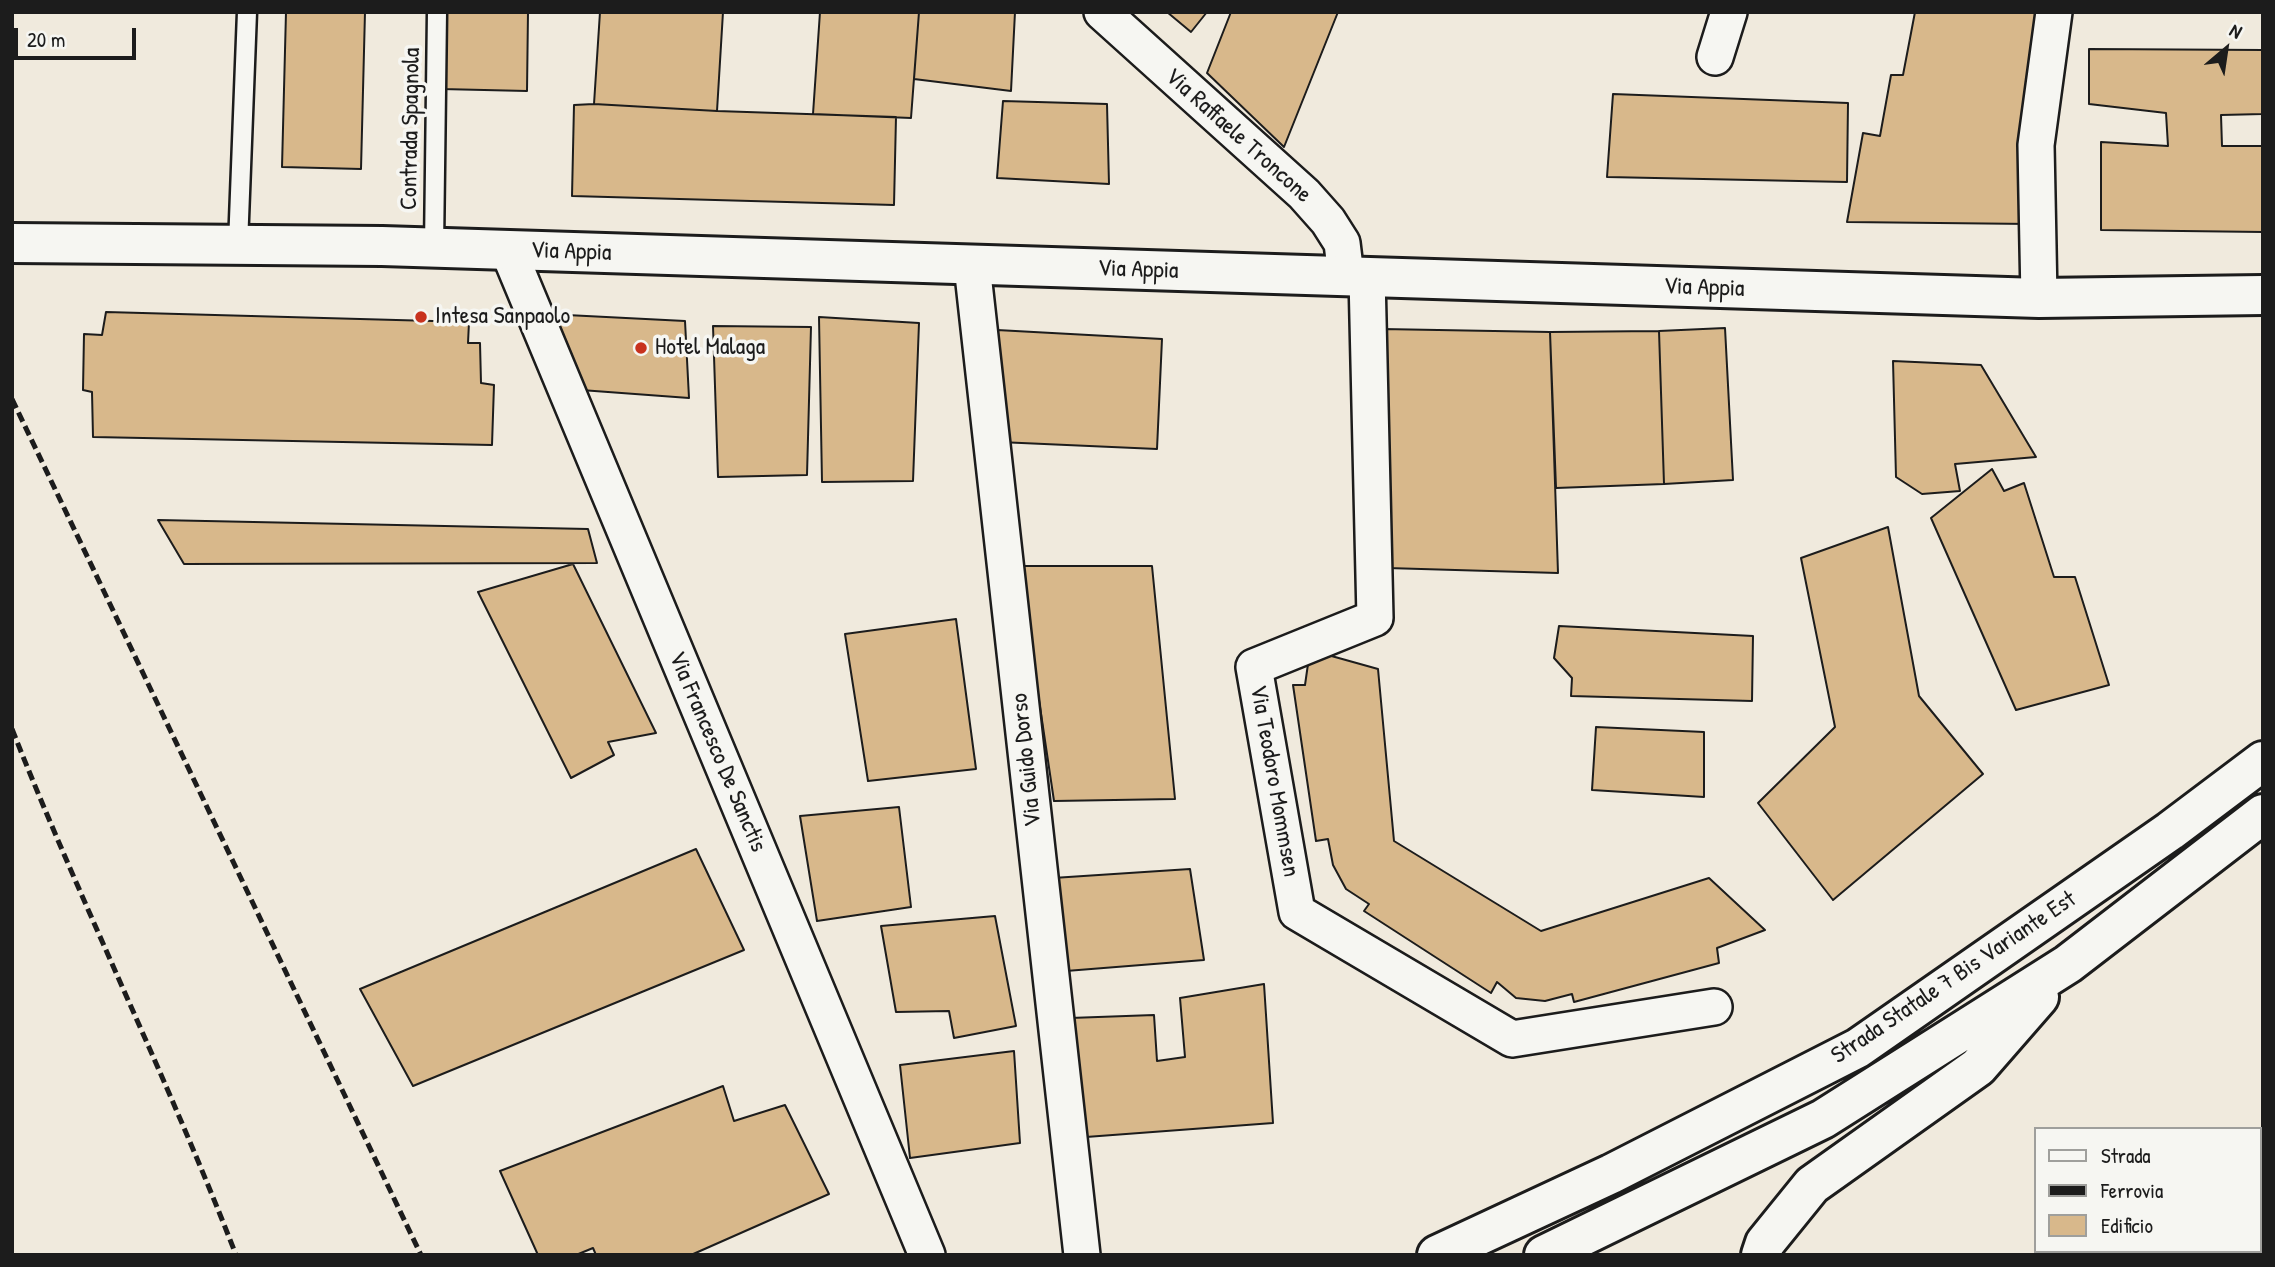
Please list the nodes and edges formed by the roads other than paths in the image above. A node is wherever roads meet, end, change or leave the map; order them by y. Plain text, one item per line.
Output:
1 (247, 12) edge
2 (437, 12) edge
3 (1102, 12) edge
4 (1729, 12) edge
5 (2054, 12) edge
6 (1715, 57) dead end
7 (12, 243) edge
8 (239, 245) junction
9 (434, 247) junction
10 (508, 250) junction
11 (972, 264) junction
12 (1357, 277) junction
13 (2263, 295) edge
14 (2039, 298) junction
15 (2263, 761) edge
16 (2263, 814) edge
17 (2068, 964) junction
18 (1714, 1007) dead end
19 (927, 1255) edge
20 (1082, 1255) edge
21 (1437, 1255) edge
22 (1544, 1255) edge
23 (1761, 1255) edge

1 - 8 lane
2 - 9 lane, Contrada Spagnola
3 - 12 street, Via Raffaele Troncone
4 - 6 street
5 - 14 street
7 - 8 main road, Via Appia
8 - 9 main road, Via Appia
9 - 10 main road, Via Appia
10 - 11 main road, Via Appia
10 - 19 street, Via Francesco De Sanctis
11 - 12 main road, Via Appia
11 - 20 street, Via Guido Dorso
12 - 14 main road, Via Appia
12 - 18 street, Via Teodoro Mommsen
13 - 14 main road, Via Appia
15 - 21 main road, Strada Statale 7 Bis Variante Est
16 - 17 main road, Strada Statale 7 Bis Variante Est
17 - 22 main road, Strada Statale 7 Bis Variante Est
17 - 23 main road

